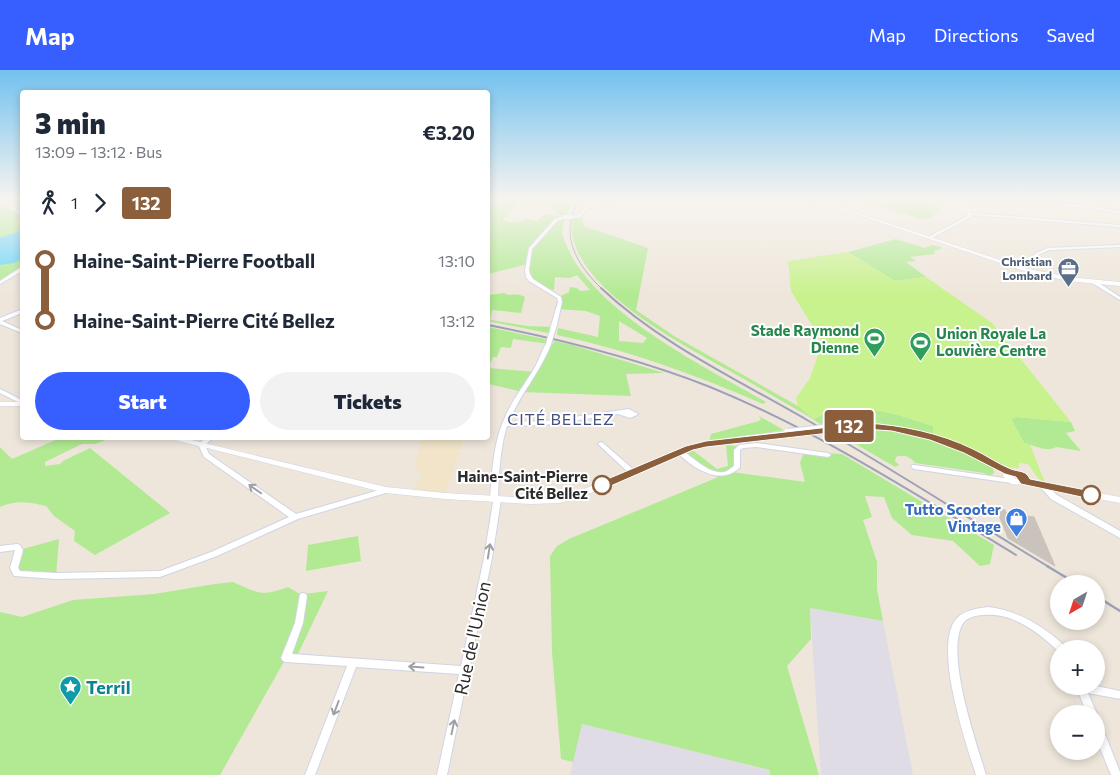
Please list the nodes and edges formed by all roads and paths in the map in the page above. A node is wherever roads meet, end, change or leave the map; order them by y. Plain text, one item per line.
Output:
1 (546, 231) edge
2 (908, 231) edge
3 (943, 231) edge
4 (929, 238) junction
5 (1120, 246) edge
6 (1023, 269) junction
7 (20, 270) edge
8 (1094, 282) junction
9 (0, 283) edge
10 (1120, 284) edge
11 (1120, 299) edge
12 (20, 312) edge
13 (0, 321) edge
14 (20, 331) edge
15 (0, 391) edge
16 (20, 402) edge
17 (20, 403) edge
18 (0, 404) edge
19 (620, 413) dead end
20 (504, 424) junction
21 (184, 440) edge
22 (207, 440) edge
23 (201, 444) junction
24 (601, 444) dead end
25 (680, 452) junction
26 (828, 455) dead end
27 (914, 467) dead end
28 (632, 472) junction
29 (1010, 476) junction
30 (1044, 487) junction
31 (386, 490) junction
32 (496, 500) junction
33 (1120, 500) edge
34 (295, 517) junction
35 (1120, 535) edge
36 (0, 549) edge
37 (303, 596) dead end
38 (1051, 640) edge
39 (353, 662) junction
40 (465, 670) junction
41 (1105, 692) edge
42 (1120, 695) edge
43 (1105, 747) edge
44 (310, 775) edge
45 (442, 775) edge
46 (981, 775) edge
47 (1116, 775) edge

1 - 20 street, Rue de l'Union, bridge
2 - 4 street
3 - 4 street
4 - 6 street
5 - 6 street
6 - 8 street
7 - 9 street
8 - 10 street
8 - 11 street
12 - 13 street
13 - 14 street
15 - 16 street
17 - 18 street
19 - 20 street
20 - 32 street, Rue de l'Union
21 - 23 street
22 - 23 street
23 - 31 street
34 -> 23 street
24 - 28 street
25 - 26 street
25 - 28 street
25 - 29 street, bridge
27 - 29 street
28 - 32 street
29 - 30 street
30 - 33 street
30 - 35 street
31 - 32 street
31 - 34 street
40 -> 32 street, Rue de l'Union
34 - 36 street
37 - 39 street
38 - 46 street
40 -> 39 street
39 -> 44 street
45 -> 40 street, Rue de l'Union
41 - 42 street
43 - 47 street

